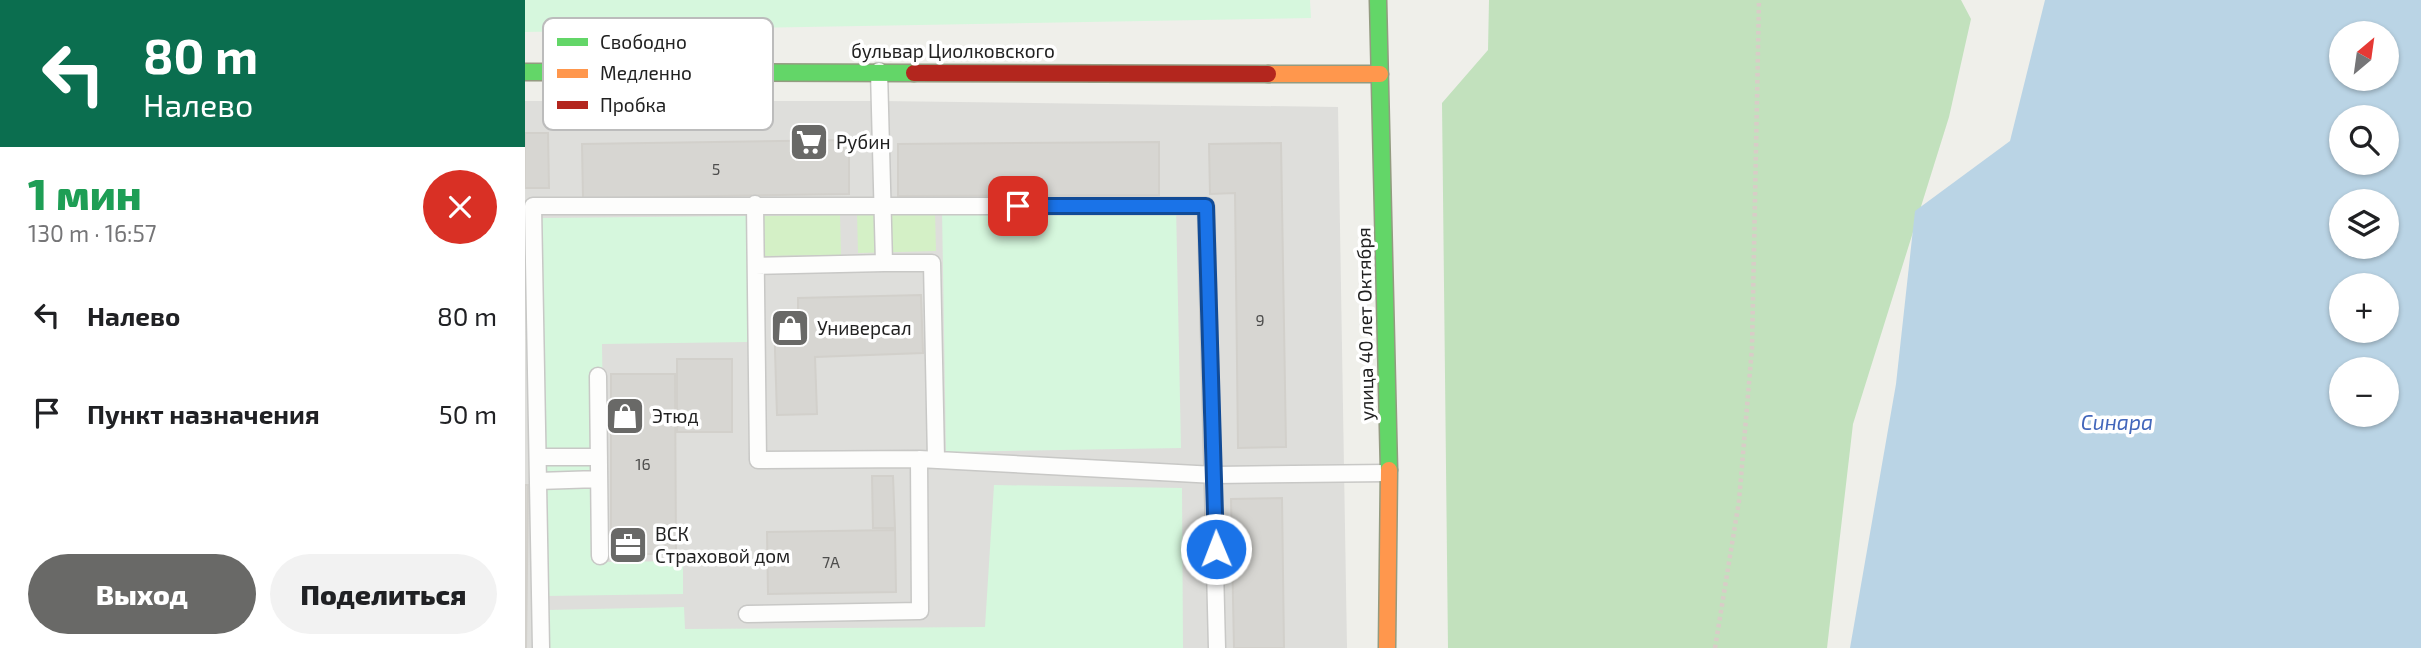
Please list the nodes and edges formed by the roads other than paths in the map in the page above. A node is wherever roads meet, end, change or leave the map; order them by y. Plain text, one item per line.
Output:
1 (1378, 0) edge
2 (773, 71) edge
3 (879, 71) junction
4 (525, 72) edge
5 (543, 72) edge
6 (1380, 74) junction
7 (755, 204) junction
8 (883, 206) junction
9 (884, 263) junction
10 (756, 266) junction
11 (599, 376) dead end
12 (538, 457) junction
13 (599, 457) junction
14 (919, 459) junction
15 (936, 459) junction
16 (1389, 473) junction
17 (1215, 475) junction
18 (599, 480) junction
19 (538, 481) junction
20 (600, 556) dead end
21 (747, 614) dead end
22 (541, 648) edge
23 (1217, 648) edge
24 (1387, 648) edge

1 - 6 street, улица 40 лет Октября
2 - 3 street, бульвар Циолковского
3 - 6 street, бульвар Циолковского
3 - 8 lane
4 - 5 street, бульвар Циолковского
6 - 16 street, улица 40 лет Октября
7 - 8 lane
7 - 10 lane
7 - 12 lane
8 - 9 lane
8 - 17 lane
9 - 10 lane
9 - 15 lane
10 - 14 lane
11 - 13 lane
12 - 13 lane
12 - 19 lane
13 - 18 lane
14 - 15 lane
14 - 21 lane
15 - 17 lane
16 - 17 lane
16 - 24 street, улица 40 лет Октября
17 - 23 lane
18 - 19 lane
18 - 20 lane
19 - 22 lane

